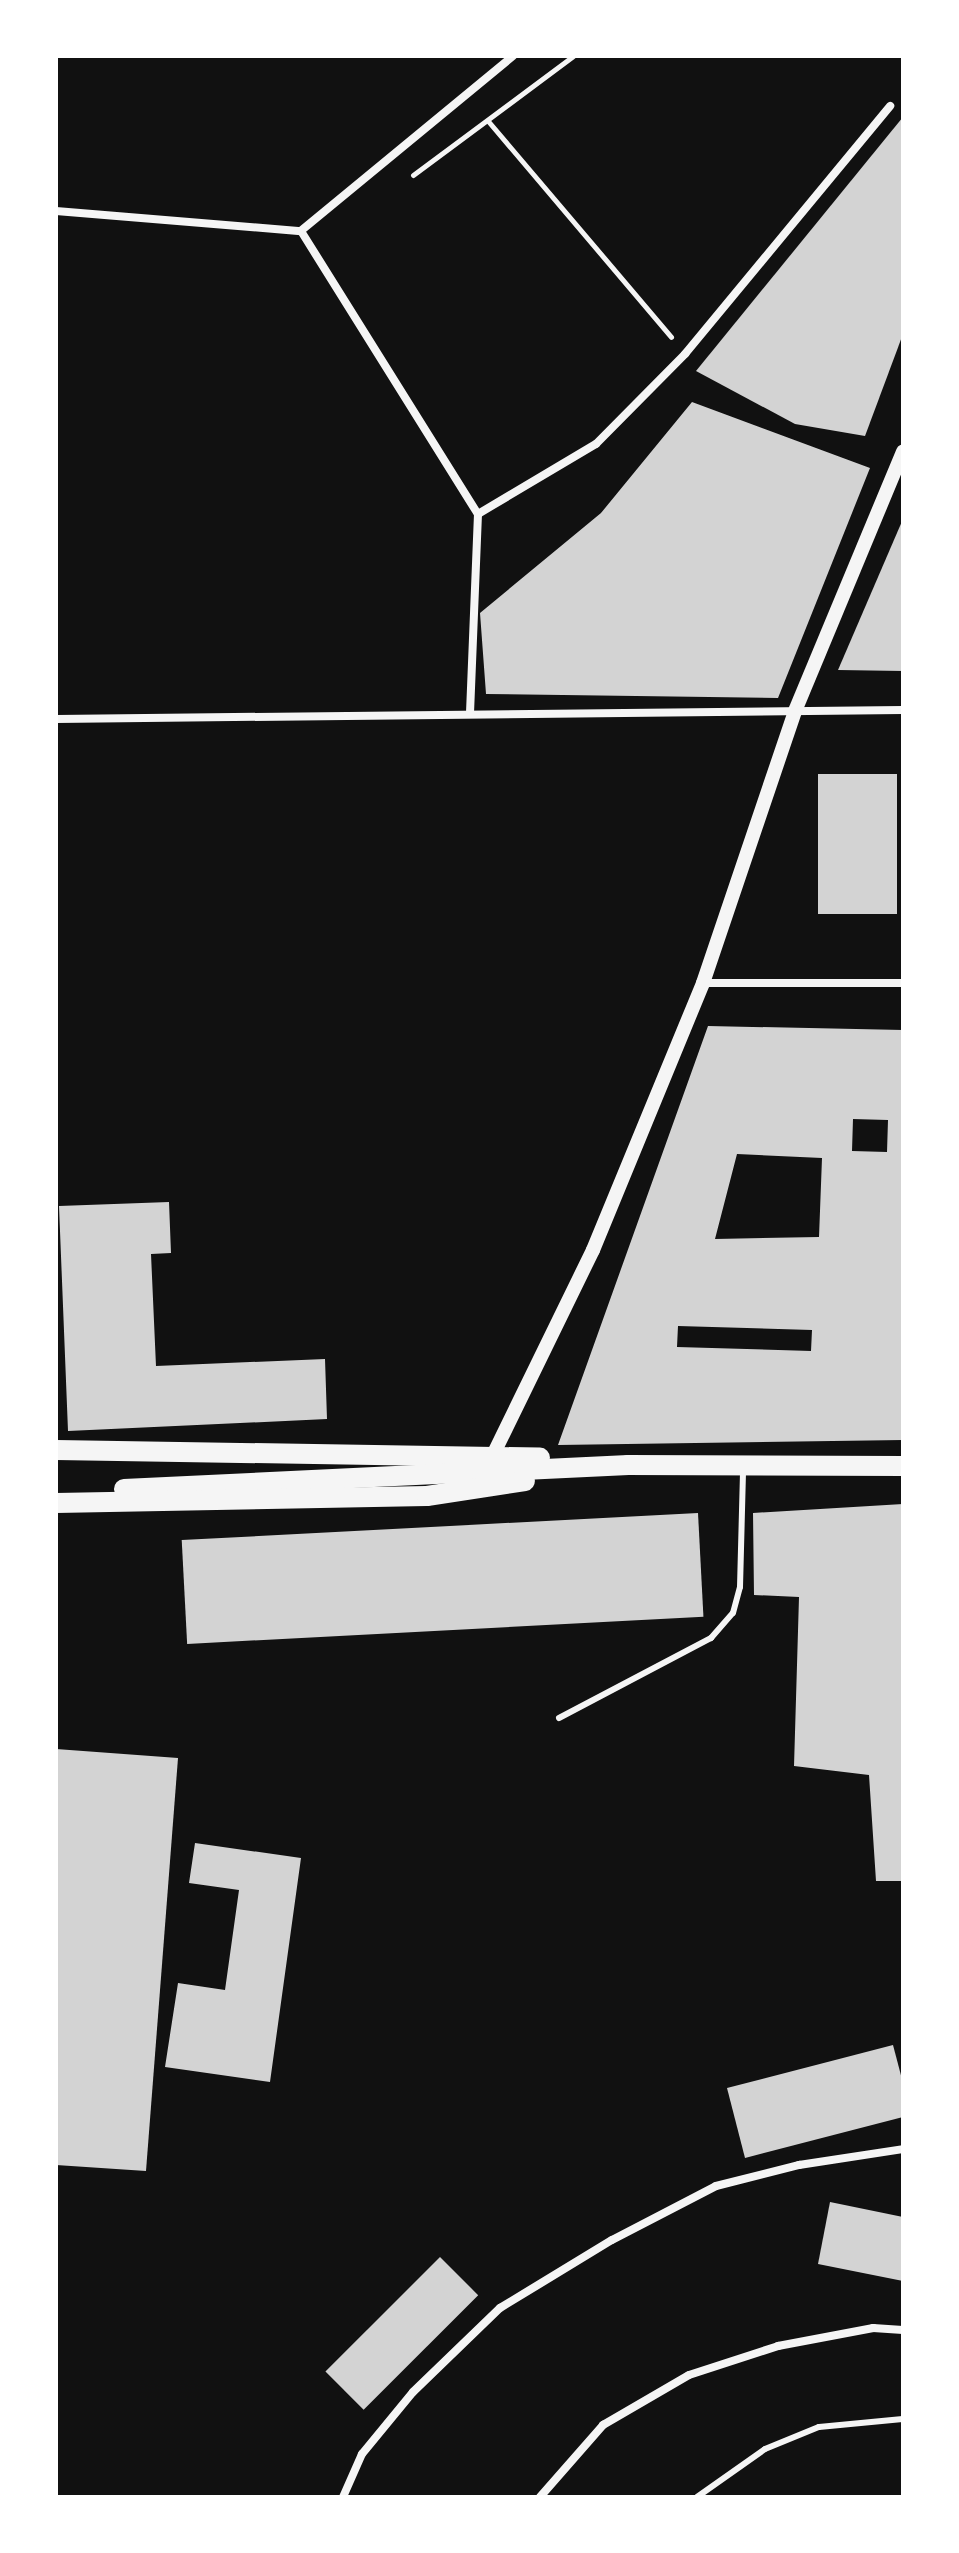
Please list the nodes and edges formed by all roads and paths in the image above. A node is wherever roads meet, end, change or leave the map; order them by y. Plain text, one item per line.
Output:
1 (513, 56) edge
2 (573, 56) edge
3 (890, 106) dead end
4 (488, 121) junction
5 (403, 182) dead end
6 (56, 211) edge
7 (301, 231) junction
8 (685, 354) junction
9 (903, 452) edge
10 (900, 468) edge
11 (478, 514) junction
12 (903, 710) edge
13 (795, 711) junction
14 (470, 713) junction
15 (56, 719) edge
16 (703, 983) junction
17 (903, 983) edge
18 (56, 1450) edge
19 (493, 1455) junction
20 (628, 1465) junction
21 (743, 1465) junction
22 (903, 1466) edge
23 (124, 1489) dead end
24 (56, 1503) edge
25 (559, 1718) dead end
26 (903, 2149) edge
27 (903, 2330) edge
28 (903, 2419) edge
29 (343, 2497) edge
30 (540, 2497) edge
31 (697, 2497) edge

1 - 7 street
2 - 4 path
3 - 8 street
4 - 5 path
4 - 8 path
6 - 7 street
7 - 11 street
8 - 11 street
9 - 10 street
10 - 13 street
11 - 14 street
12 - 13 street
13 - 14 street
13 - 16 street
14 - 15 street
16 - 17 street
16 - 19 street
18 - 19 main road
19 - 20 main road
20 - 21 main road
20 - 23 main road
20 - 24 main road
21 - 22 main road
21 - 25 lane
26 - 29 street
27 - 30 street
28 - 31 lane

